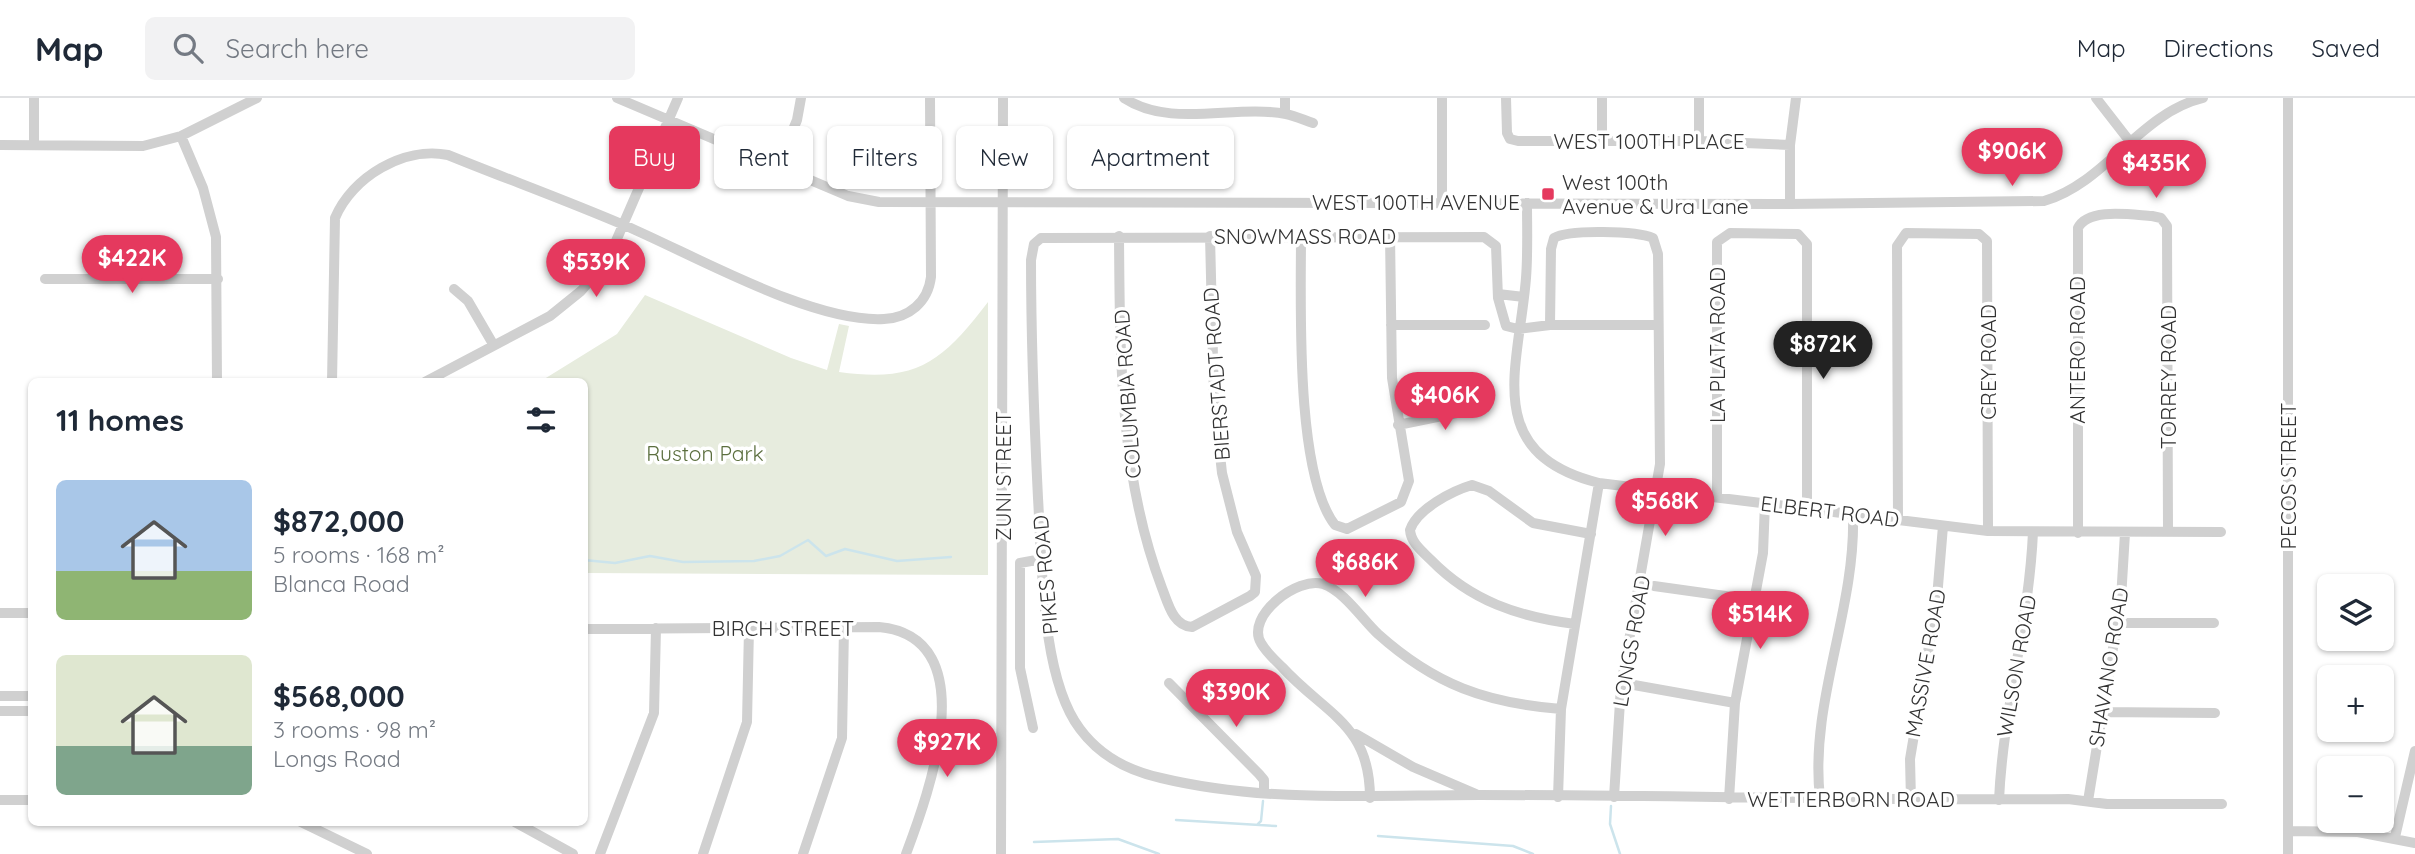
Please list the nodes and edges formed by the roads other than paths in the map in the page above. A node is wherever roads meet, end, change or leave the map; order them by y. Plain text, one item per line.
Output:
1 (34, 98) edge
2 (257, 98) edge
3 (617, 98) edge
4 (678, 98) edge
5 (801, 98) edge
6 (930, 98) edge
7 (1003, 98) edge
8 (1124, 98) edge
9 (1285, 98) edge
10 (1442, 98) edge
11 (1506, 98) edge
12 (1602, 98) edge
13 (1699, 98) edge
14 (1796, 98) edge
15 (2096, 98) edge
16 (2203, 98) edge
17 (2288, 98) edge
18 (1285, 114) junction
19 (668, 122) junction
20 (1313, 123) dead end
21 (795, 126) edge
22 (181, 136) junction
23 (714, 140) edge
24 (1602, 141) junction
25 (1699, 141) junction
26 (2132, 143) junction
27 (0, 145) edge
28 (34, 145) junction
29 (1790, 145) junction
30 (813, 182) edge
31 (1441, 201) junction
32 (930, 203) junction
33 (1003, 203) junction
34 (1527, 203) junction
35 (1790, 204) junction
36 (2132, 215) joint
37 (624, 225) junction
38 (1390, 235) junction
39 (1119, 236) junction
40 (1210, 236) junction
41 (1301, 236) junction
42 (1037, 241) joint
43 (45, 279) dead end
44 (218, 279) junction
45 (454, 289) dead end
46 (1498, 294) junction
47 (1524, 297) junction
48 (1485, 325) dead end
49 (1550, 325) junction
50 (1391, 326) junction
51 (1658, 326) junction
52 (1518, 329) junction
53 (493, 344) junction
54 (217, 378) edge
55 (332, 378) edge
56 (432, 378) edge
57 (1486, 407) dead end
58 (1398, 425) junction
59 (1599, 483) junction
60 (1656, 490) junction
61 (1717, 496) junction
62 (1765, 503) junction
63 (1807, 509) junction
64 (1853, 514) junction
65 (1898, 520) junction
66 (1943, 526) junction
67 (1989, 531) junction
68 (2033, 532) junction
69 (2168, 532) junction
70 (2221, 532) dead end
71 (2078, 533) junction
72 (2125, 533) junction
73 (1591, 534) junction
74 (1041, 559) junction
75 (1654, 586) dead end
76 (1754, 600) junction
77 (0, 612) edge
78 (1222, 612) joint
79 (28, 613) edge
80 (2117, 623) junction
81 (2214, 623) dead end
82 (1575, 624) junction
83 (844, 627) junction
84 (656, 628) junction
85 (749, 628) junction
86 (588, 629) edge
87 (1169, 683) dead end
88 (1634, 685) dead end
89 (0, 696) edge
90 (28, 696) edge
91 (1735, 703) junction
92 (1561, 709) junction
93 (0, 711) edge
94 (28, 711) edge
95 (2100, 712) junction
96 (2215, 713) dead end
97 (1033, 728) dead end
98 (1353, 733) junction
99 (2415, 751) edge
100 (1238, 790) joint
101 (1264, 793) junction
102 (1479, 795) junction
103 (1558, 797) junction
104 (1614, 797) junction
105 (1370, 798) junction
106 (1820, 798) junction
107 (1729, 799) junction
108 (0, 800) edge
109 (28, 800) edge
110 (1911, 800) junction
111 (2000, 800) junction
112 (2088, 801) junction
113 (2222, 804) dead end
114 (308, 826) edge
115 (522, 826) edge
116 (2288, 831) junction
117 (2395, 837) junction
118 (2415, 843) edge
119 (368, 854) edge
120 (573, 854) edge
121 (600, 854) edge
122 (703, 854) edge
123 (803, 854) edge
124 (906, 854) edge
125 (1001, 854) edge
126 (2288, 854) edge

1 - 28 street
2 - 22 street
3 - 19 street, WEST 100TH AVENUE
4 - 19 street
5 - 21 street
6 - 32 street
7 - 33 street, ZUNI STREET
8 - 18 street
9 - 18 street
10 - 31 street
11 - 24 street, WEST 100TH PLACE
12 - 24 street
13 - 25 street
14 - 29 street
15 - 26 street
16 - 26 street, WEST 100TH AVENUE
17 - 116 street, PECOS STREET
18 - 20 street
19 - 23 street, WEST 100TH AVENUE
19 - 37 street
22 - 28 street
22 - 44 street
24 - 25 street, WEST 100TH PLACE
25 - 29 street, WEST 100TH PLACE
26 - 35 street, WEST 100TH AVENUE
27 - 28 street
29 - 35 street
30 - 32 street, WEST 100TH AVENUE
31 - 33 street, WEST 100TH AVENUE
31 - 34 street, WEST 100TH AVENUE
32 - 33 street, WEST 100TH AVENUE
32 - 37 street
33 - 125 street, ZUNI STREET
34 - 35 street, WEST 100TH AVENUE
34 - 47 street, ELBERT ROAD
36 - 69 street, TORREY ROAD
36 - 71 street, ANTERO ROAD
37 - 53 street
37 - 55 street
38 - 41 street, SNOWMASS ROAD
38 - 46 street, SNOWMASS ROAD
38 - 50 street
39 - 40 street, SNOWMASS ROAD
39 - 42 street, SNOWMASS ROAD
39 - 78 street, COLUMBIA ROAD
40 - 41 street, SNOWMASS ROAD
40 - 78 street, BIERSTADT ROAD
41 - 58 street
42 - 74 street, PIKES ROAD
43 - 44 street
44 - 54 street
45 - 53 street
46 - 47 street
46 - 52 street
47 - 52 street, ELBERT ROAD
48 - 50 street
49 - 51 street
49 - 51 street, LONGS ROAD
49 - 52 street
50 - 58 street
51 - 60 street, LONGS ROAD
52 - 59 street, ELBERT ROAD
53 - 56 street
57 - 58 street
59 - 60 street, ELBERT ROAD
59 - 73 street
60 - 61 street, ELBERT ROAD
60 - 104 street, LONGS ROAD
61 - 62 street, ELBERT ROAD
61 - 63 street, LA PLATA ROAD
62 - 63 street, ELBERT ROAD
62 - 76 street
63 - 64 street, ELBERT ROAD
64 - 65 street, ELBERT ROAD
64 - 106 street
65 - 66 street, ELBERT ROAD
65 - 67 street, CREY ROAD
66 - 67 street, ELBERT ROAD
66 - 110 street, MASSIVE ROAD
67 - 68 street, ELBERT ROAD
68 - 71 street, ELBERT ROAD
68 - 111 street, WILSON ROAD
69 - 70 street, ELBERT ROAD
69 - 72 street, ELBERT ROAD
71 - 72 street, ELBERT ROAD
72 - 80 street, SHAVANO ROAD
73 - 82 street
73 - 82 street
74 - 97 street
74 - 100 street, PIKES ROAD
75 - 76 street
76 - 91 street
77 - 79 street
80 - 81 street
80 - 95 street, SHAVANO ROAD
82 - 92 street
83 - 85 street, BIRCH STREET
83 - 123 street
83 - 124 street, BIRCH STREET
84 - 85 street, BIRCH STREET
84 - 86 street, BIRCH STREET
84 - 121 street
85 - 122 street
87 - 101 street
88 - 91 street
89 - 90 street
90 - 94 street
91 - 107 street
92 - 98 street
92 - 103 street
93 - 94 street
95 - 96 street
95 - 112 street, SHAVANO ROAD
98 - 102 street, WETTERBORN ROAD
98 - 105 street
99 - 117 street
100 - 101 street, WETTERBORN ROAD
101 - 105 street, WETTERBORN ROAD
102 - 103 street, WETTERBORN ROAD
102 - 105 street, WETTERBORN ROAD
103 - 104 street, WETTERBORN ROAD
104 - 107 street, WETTERBORN ROAD
106 - 107 street, WETTERBORN ROAD
106 - 110 street, WETTERBORN ROAD
108 - 109 street
110 - 111 street, WETTERBORN ROAD
111 - 112 street, WETTERBORN ROAD
112 - 113 street, WETTERBORN ROAD
114 - 119 street
115 - 120 street
116 - 117 street
116 - 126 street, PECOS STREET
117 - 118 street

